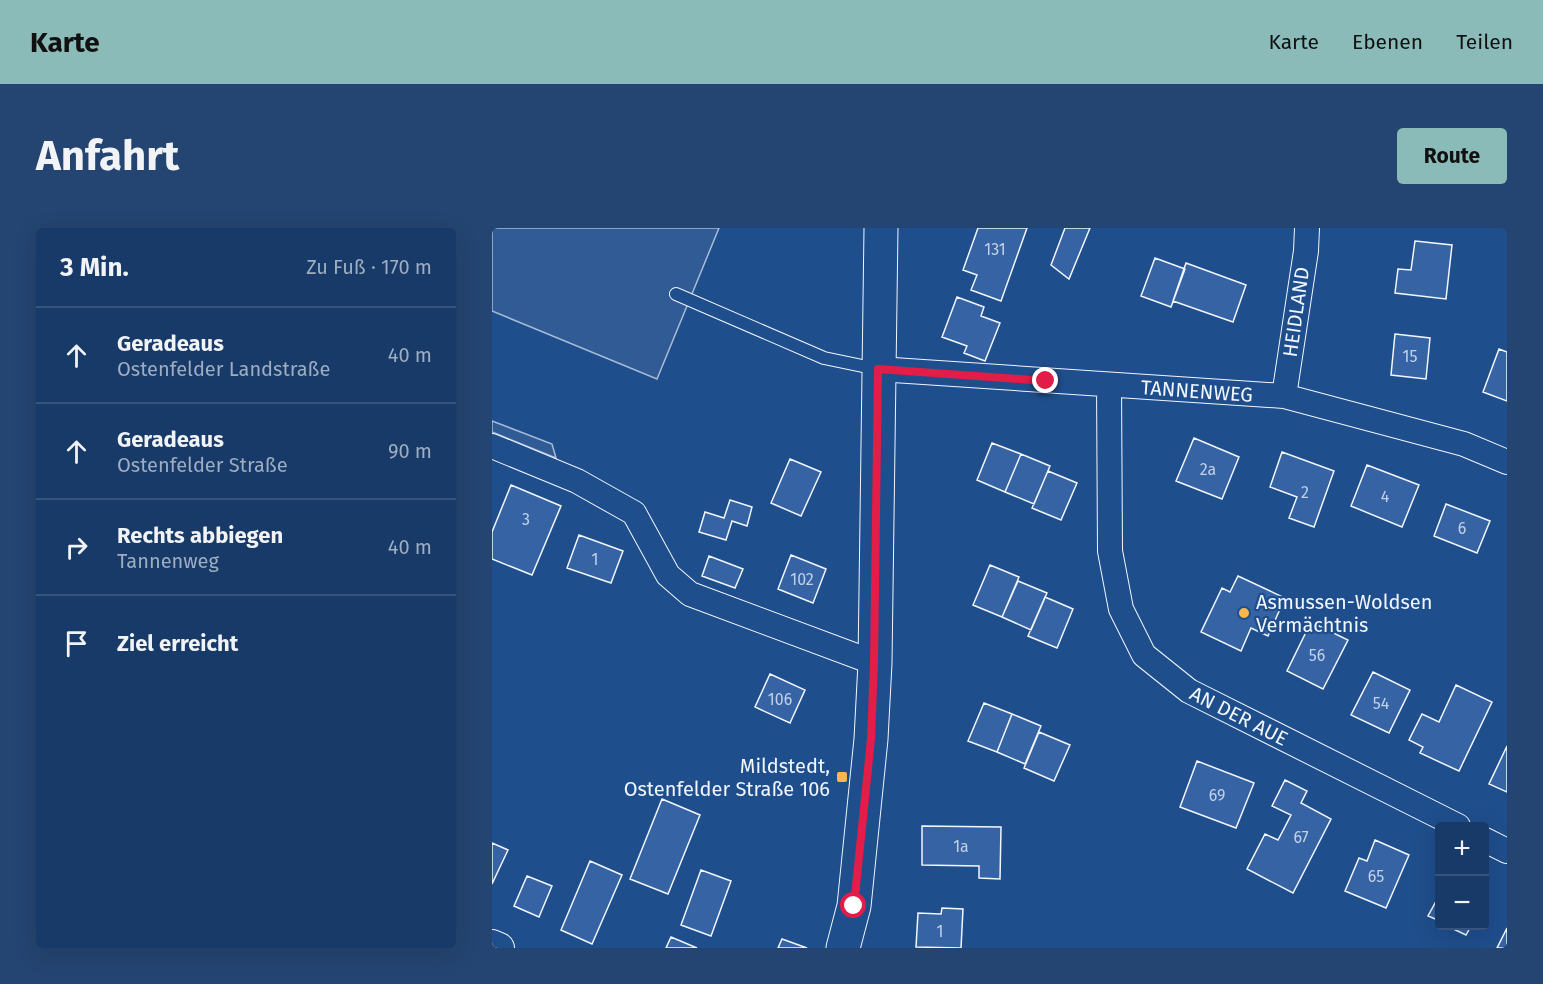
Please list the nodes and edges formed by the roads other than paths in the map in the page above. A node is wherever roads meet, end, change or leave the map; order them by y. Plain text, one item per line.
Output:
1 (881, 228) edge
2 (1307, 228) edge
3 (676, 294) dead end
4 (878, 369) junction
5 (1109, 385) junction
6 (1284, 396) junction
7 (492, 446) edge
8 (1507, 462) edge
9 (874, 663) junction
10 (1450, 822) edge
11 (1489, 842) edge
12 (1507, 851) edge
13 (492, 945) edge
14 (499, 948) edge
15 (843, 948) edge

1 - 4 main road
2 - 6 street, HEIDLAND
3 - 4 lane
4 - 5 street, TANNENWEG
4 - 9 main road
5 - 6 street, TANNENWEG
5 - 10 street, AN DER AUE
6 - 8 street, TANNENWEG
7 - 9 street
9 - 15 main road
11 - 12 street
13 - 14 street

